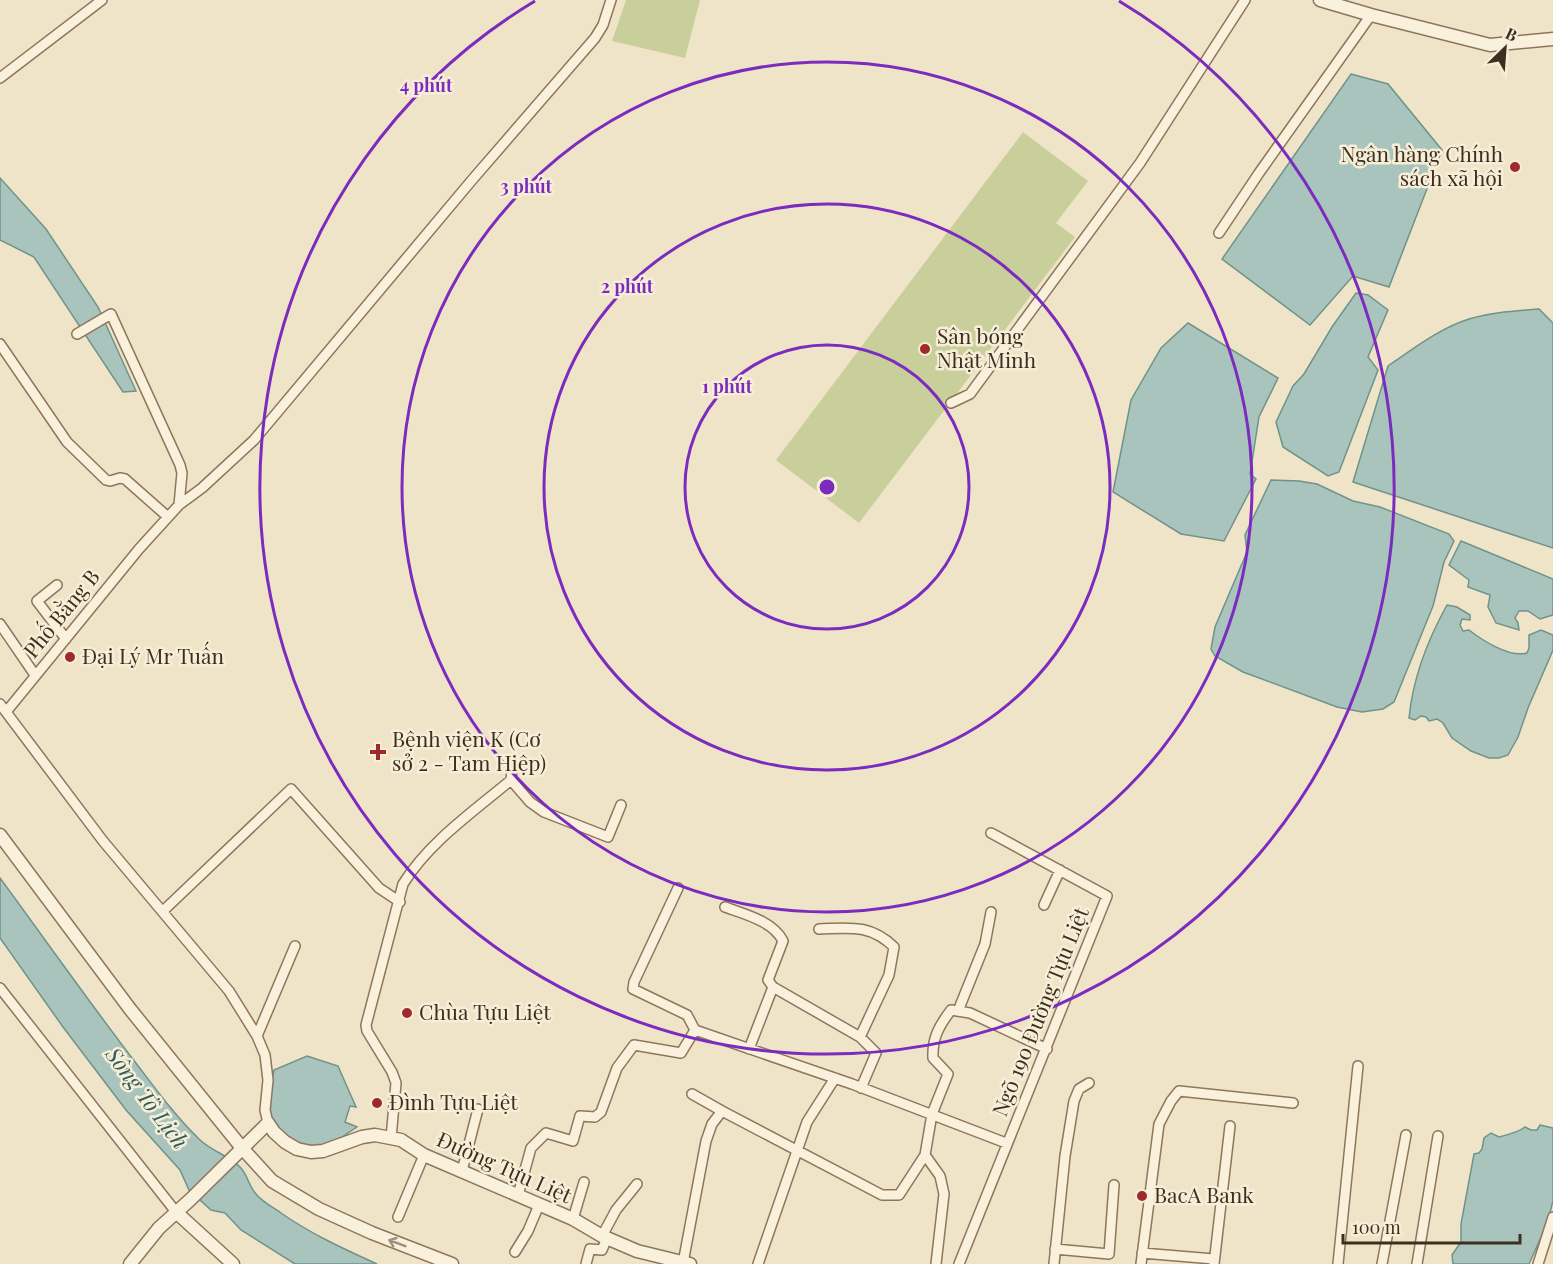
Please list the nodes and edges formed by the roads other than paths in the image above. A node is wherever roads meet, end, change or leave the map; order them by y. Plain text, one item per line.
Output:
1 (102, 0) edge
2 (611, 0) edge
3 (1245, 0) edge
4 (1320, 0) edge
5 (1371, 15) junction
6 (1553, 39) edge
7 (0, 78) edge
8 (1219, 233) dead end
9 (79, 333) dead end
10 (0, 344) edge
11 (951, 403) dead end
12 (179, 505) junction
13 (168, 517) junction
14 (57, 585) dead end
15 (0, 624) edge
16 (66, 639) junction
17 (35, 675) junction
18 (3, 708) edge
19 (621, 805) dead end
20 (991, 833) dead end
21 (0, 835) edge
22 (1060, 870) junction
23 (678, 888) dead end
24 (400, 902) junction
25 (1044, 905) dead end
26 (725, 907) dead end
27 (164, 911) junction
28 (991, 912) dead end
29 (819, 929) dead end
30 (295, 946) dead end
31 (773, 987) junction
32 (0, 988) edge
33 (958, 1011) junction
34 (695, 1030) junction
35 (256, 1036) junction
36 (860, 1037) junction
37 (749, 1049) junction
38 (1047, 1049) junction
39 (1358, 1066) dead end
40 (835, 1078) junction
41 (1089, 1083) dead end
42 (861, 1088) junction
43 (692, 1094) dead end
44 (1293, 1103) dead end
45 (478, 1109) dead end
46 (722, 1111) junction
47 (932, 1114) junction
48 (267, 1123) junction
49 (1230, 1126) dead end
50 (1406, 1136) dead end
51 (1438, 1136) dead end
52 (391, 1138) junction
53 (1006, 1143) junction
54 (242, 1148) junction
55 (796, 1149) junction
56 (424, 1155) junction
57 (925, 1155) junction
58 (462, 1171) junction
59 (584, 1182) dead end
60 (637, 1184) dead end
61 (1114, 1185) dead end
62 (518, 1195) junction
63 (539, 1205) junction
64 (176, 1212) junction
65 (399, 1217) dead end
66 (1553, 1217) edge
67 (573, 1219) junction
68 (605, 1237) junction
69 (1055, 1249) junction
70 (515, 1252) dead end
71 (1142, 1253) junction
72 (655, 1260) edge
73 (1214, 1261) edge
74 (683, 1263) edge
75 (130, 1264) edge
76 (233, 1264) edge
77 (452, 1264) edge
78 (586, 1264) edge
79 (690, 1264) edge
80 (758, 1264) edge
81 (936, 1264) edge
82 (959, 1264) edge
83 (1054, 1264) edge
84 (1141, 1264) edge
85 (1338, 1264) edge
86 (1382, 1264) edge
87 (1417, 1264) edge
88 (1538, 1264) edge

1 - 7 street
2 - 12 street, Phố Bằng B
3 - 11 street
4 - 5 street
5 - 6 street
5 - 8 street
9 - 12 street
10 - 13 street
12 - 13 street, Phố Bằng B
13 - 16 street, Phố Bằng B
14 - 16 street
15 - 17 street
16 - 17 street, Phố Bằng B
17 - 18 street, Phố Bằng B
18 - 27 street, Phố Bằng B
19 - 24 street
20 - 22 street, Ngõ 190 Đường Tựu Liệt
21 - 54 street
22 - 25 street
22 - 38 street, Ngõ 190 Đường Tựu Liệt
23 - 34 street
24 - 27 street
24 - 52 street
26 - 31 street
27 - 35 street
28 - 33 street
29 - 36 street
30 - 35 street
31 - 36 street
31 - 37 street
32 - 64 street
33 - 38 street
33 - 47 street
34 - 37 street
34 - 62 street
35 - 48 street
36 - 42 street
37 - 40 street
38 - 53 street, Ngõ 190 Đường Tựu Liệt
39 - 85 street
40 - 42 street
40 - 55 street
41 - 69 street
42 - 47 street
43 - 46 street
44 - 71 street
45 - 58 street
46 - 55 street
46 - 74 street
47 - 53 street
47 - 57 street
48 - 52 street, Đường Tựu Liệt
48 - 54 street
49 - 73 street
50 - 86 street
51 - 87 street
52 - 56 street, Đường Tựu Liệt
53 - 82 street, Ngõ 190 Đường Tựu Liệt
54 - 64 street
77 -> 54 street
55 - 57 street
55 - 80 street
56 - 58 street, Đường Tựu Liệt
56 - 65 street
57 - 81 street
58 - 62 street, Đường Tựu Liệt
59 - 67 street
60 - 68 street
61 - 69 street
62 - 63 street, Đường Tựu Liệt
63 - 67 street, Đường Tựu Liệt
63 - 70 street
64 - 75 street
64 - 76 street
66 - 88 street
67 - 68 street, Đường Tựu Liệt
68 - 72 street, Đường Tựu Liệt
68 - 78 street
69 - 83 street
71 - 73 street
71 - 84 street
72 - 74 street, Đường Tựu Liệt
74 - 79 street, Đường Tựu Liệt

